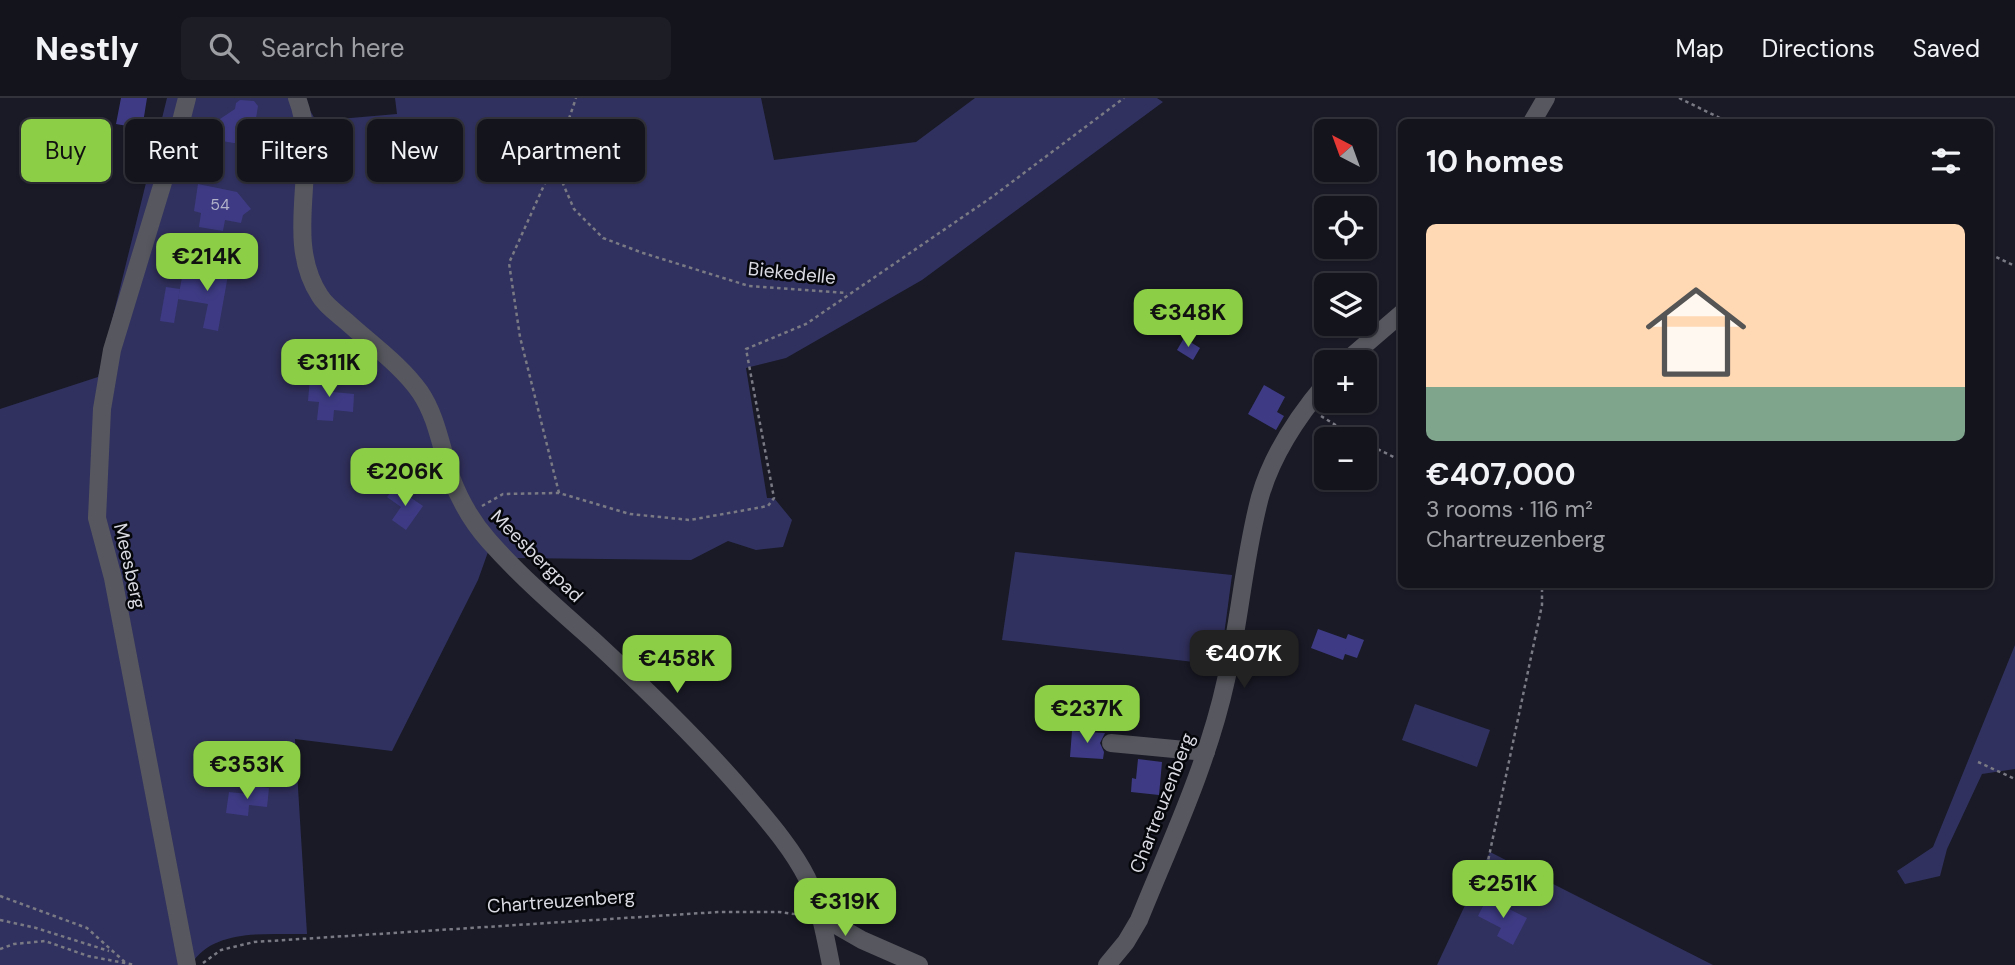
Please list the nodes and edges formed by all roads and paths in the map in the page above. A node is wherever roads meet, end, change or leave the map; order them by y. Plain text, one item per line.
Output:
1 (187, 98) edge
2 (297, 98) edge
3 (576, 98) edge
4 (1124, 98) edge
5 (1546, 98) edge
6 (1679, 98) edge
7 (569, 119) edge
8 (1534, 119) edge
9 (1722, 119) edge
10 (545, 182) edge
11 (562, 182) edge
12 (1993, 255) edge
13 (2015, 266) edge
14 (848, 293) junction
15 (1398, 316) edge
16 (1359, 350) edge
17 (1314, 397) edge
18 (1306, 407) junction
19 (1338, 427) edge
20 (1377, 449) edge
21 (1398, 459) edge
22 (559, 494) junction
23 (468, 513) junction
24 (1542, 588) edge
25 (1111, 743) dead end
26 (1206, 752) junction
27 (1978, 762) dead end
28 (2015, 779) edge
29 (1484, 880) dead end
30 (0, 896) edge
31 (822, 918) junction
32 (0, 920) edge
33 (0, 949) edge
34 (112, 951) junction
35 (127, 964) edge
36 (135, 965) edge
37 (187, 965) edge
38 (200, 965) edge
39 (831, 965) edge
40 (919, 965) edge
41 (1107, 965) edge

1 - 37 street, Meesberg
2 - 23 street, Meesbergpad
3 - 7 path
4 - 14 path, Biekedelle
5 - 8 street
6 - 9 path
10 - 22 path
11 - 14 path, Biekedelle
12 - 13 path
14 - 22 path
15 - 16 street
17 - 18 street, Chartreuzenberg
18 - 19 path
18 - 26 street, Chartreuzenberg
20 - 21 path
22 - 23 path
23 - 31 street, Meesbergpad
24 - 29 path
25 - 26 street
26 - 41 street, Chartreuzenberg
27 - 28 path
30 - 34 path
31 - 38 path, Chartreuzenberg
31 - 39 street, Meesbergpad
31 - 40 street
32 - 34 path
33 - 35 path
34 - 35 path
35 - 36 path

